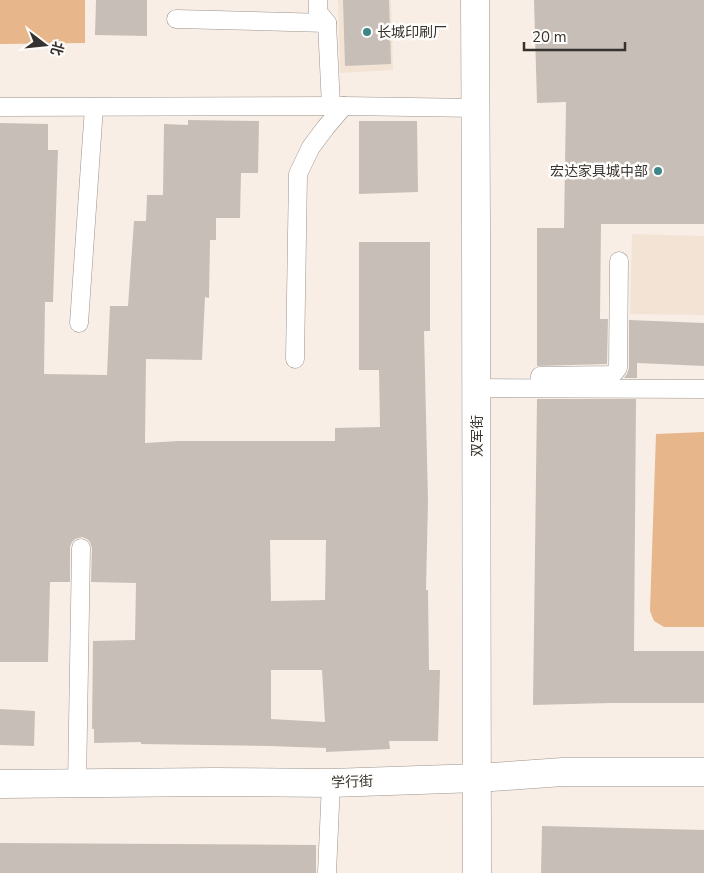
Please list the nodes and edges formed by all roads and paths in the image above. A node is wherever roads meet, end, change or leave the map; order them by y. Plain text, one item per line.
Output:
1 (318, 0) edge
2 (474, 0) edge
3 (176, 19) dead end
4 (326, 23) junction
5 (94, 106) junction
6 (338, 106) junction
7 (0, 107) edge
8 (476, 108) junction
9 (623, 270) dead end
10 (80, 323) dead end
11 (295, 359) dead end
12 (477, 388) junction
13 (539, 388) junction
14 (704, 389) edge
15 (80, 548) dead end
16 (704, 772) edge
17 (478, 778) junction
18 (331, 783) junction
19 (0, 784) edge
20 (77, 784) junction
21 (327, 873) edge
22 (478, 873) edge

1 - 4 lane
2 - 8 street, 双军街
3 - 4 lane
4 - 6 lane
5 - 6 lane
5 - 7 lane
5 - 10 lane
6 - 8 lane
6 - 11 lane
8 - 12 street, 双军街
9 - 13 lane
12 - 13 lane
12 - 17 street, 双军街
13 - 14 lane
15 - 20 lane
16 - 17 street, 学行街
17 - 18 street, 学行街
17 - 22 street, 双军街
18 - 20 street, 学行街
18 - 21 lane
19 - 20 street, 学行街

